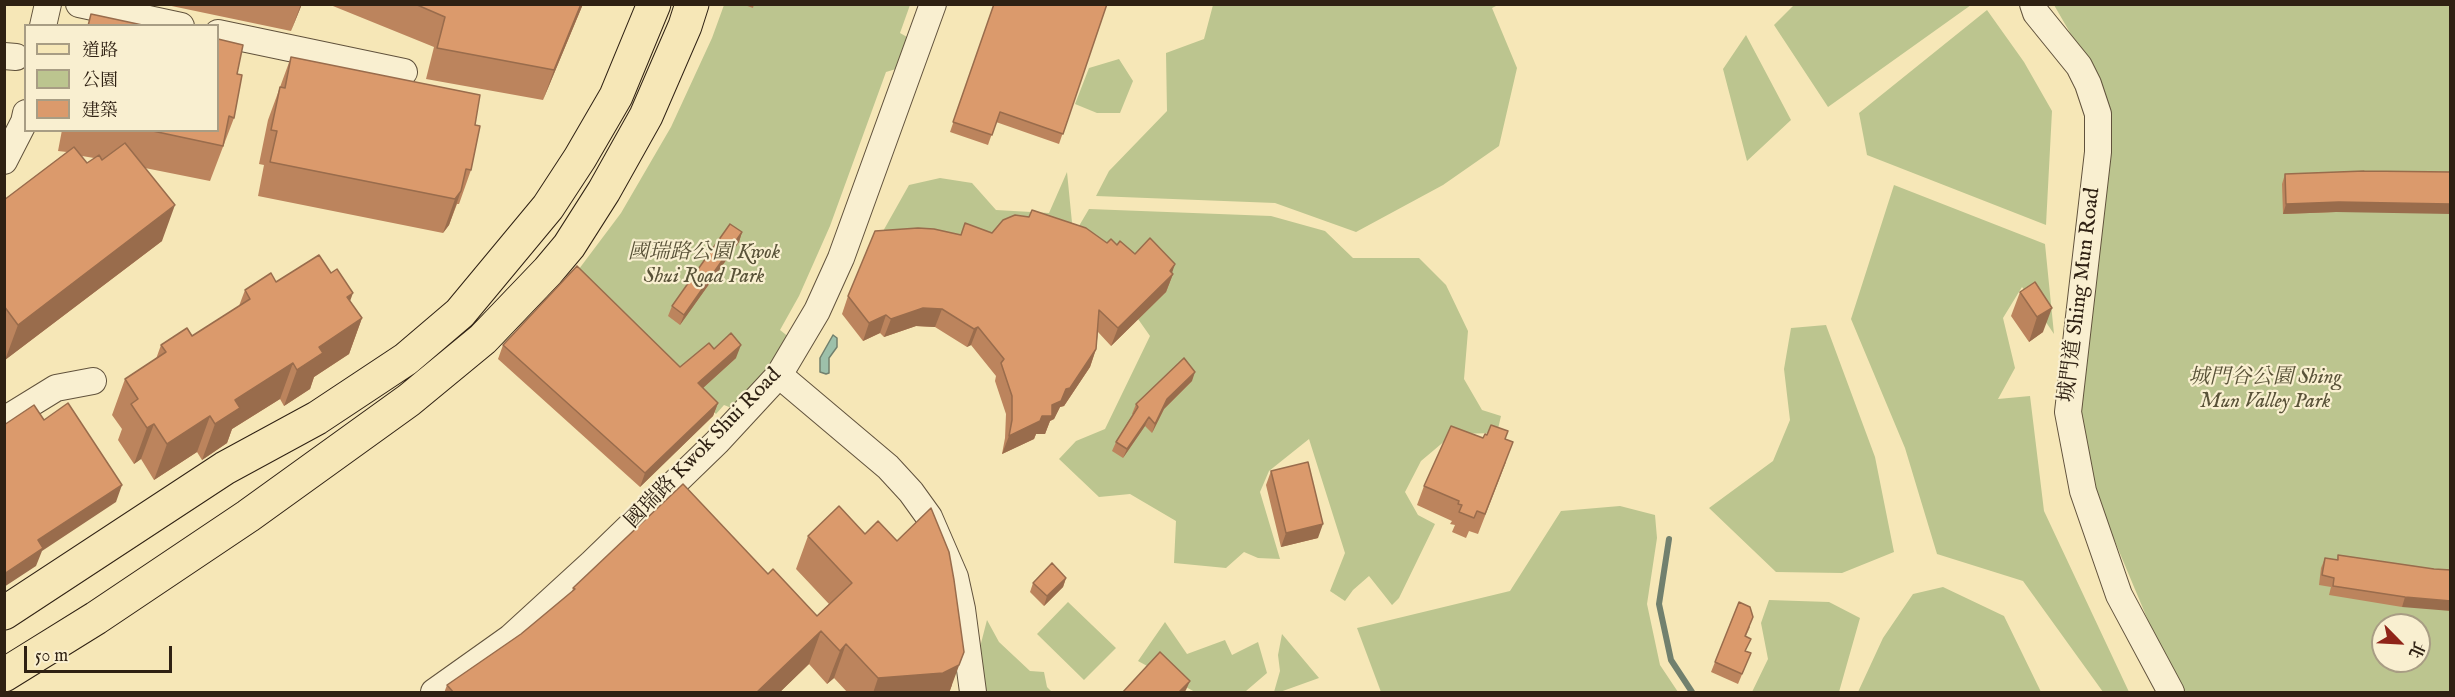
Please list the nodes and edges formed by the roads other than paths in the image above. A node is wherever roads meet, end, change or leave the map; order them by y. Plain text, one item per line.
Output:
1 (48, 4) edge
2 (79, 4) edge
3 (654, 4) edge
4 (692, 4) edge
5 (933, 4) edge
6 (2033, 4) edge
7 (43, 24) edge
8 (172, 24) edge
9 (219, 33) edge
10 (404, 72) dead end
11 (24, 122) edge
12 (4, 161) edge
13 (779, 375) junction
14 (93, 381) dead end
15 (4, 420) edge
16 (327, 458) junction
17 (26, 618) edge
18 (4, 635) edge
19 (4, 651) edge
20 (4, 675) edge
21 (435, 693) edge
22 (973, 693) edge
23 (2171, 693) edge

1 - 7 street
2 - 8 street
3 - 17 main road
4 - 16 main road
5 - 13 street, 國瑞路 Kwok Shui Road
6 - 23 street, 城門道 Shing Mun Road
9 - 10 street
11 - 12 street
13 - 21 street, 國瑞路 Kwok Shui Road
13 - 22 street
14 - 15 street
16 - 17 main road
16 - 20 main road
17 - 18 main road
17 - 19 main road

